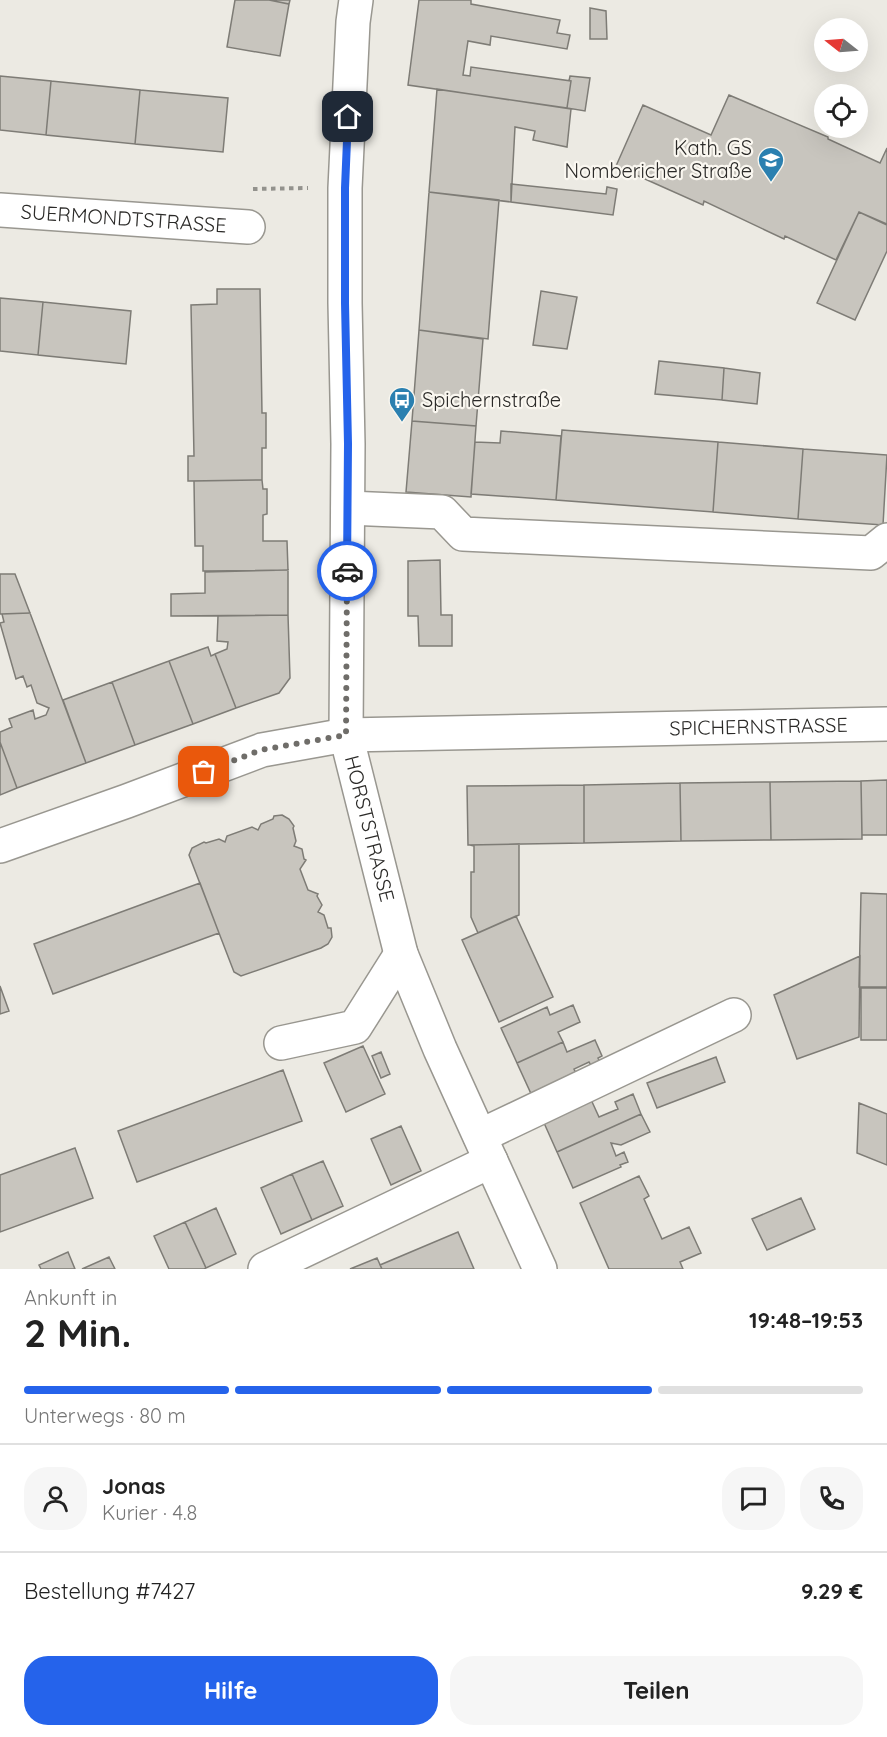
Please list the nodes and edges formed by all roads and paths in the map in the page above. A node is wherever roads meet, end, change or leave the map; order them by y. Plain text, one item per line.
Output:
1 (356, 0) edge
2 (345, 188) junction
3 (0, 210) edge
4 (248, 227) joint
5 (348, 508) junction
6 (887, 540) edge
7 (887, 724) edge
8 (346, 735) junction
9 (0, 846) edge
10 (401, 954) junction
11 (734, 1015) dead end
12 (281, 1043) dead end
13 (485, 1148) junction
14 (265, 1269) edge
15 (540, 1269) edge

1 - 2 street, HORSTSTRASSE
2 - 4 path
2 - 5 street, HORSTSTRASSE
3 - 4 street, SUERMONDTSTRASSE
5 - 6 street
5 - 8 street, HORSTSTRASSE
7 - 8 street, SPICHERNSTRASSE
8 - 9 street, SPICHERNSTRASSE
8 - 10 street, HORSTSTRASSE
10 - 12 street
10 - 13 street, HORSTSTRASSE
11 - 13 street
13 - 14 street
13 - 15 street, HORSTSTRASSE

